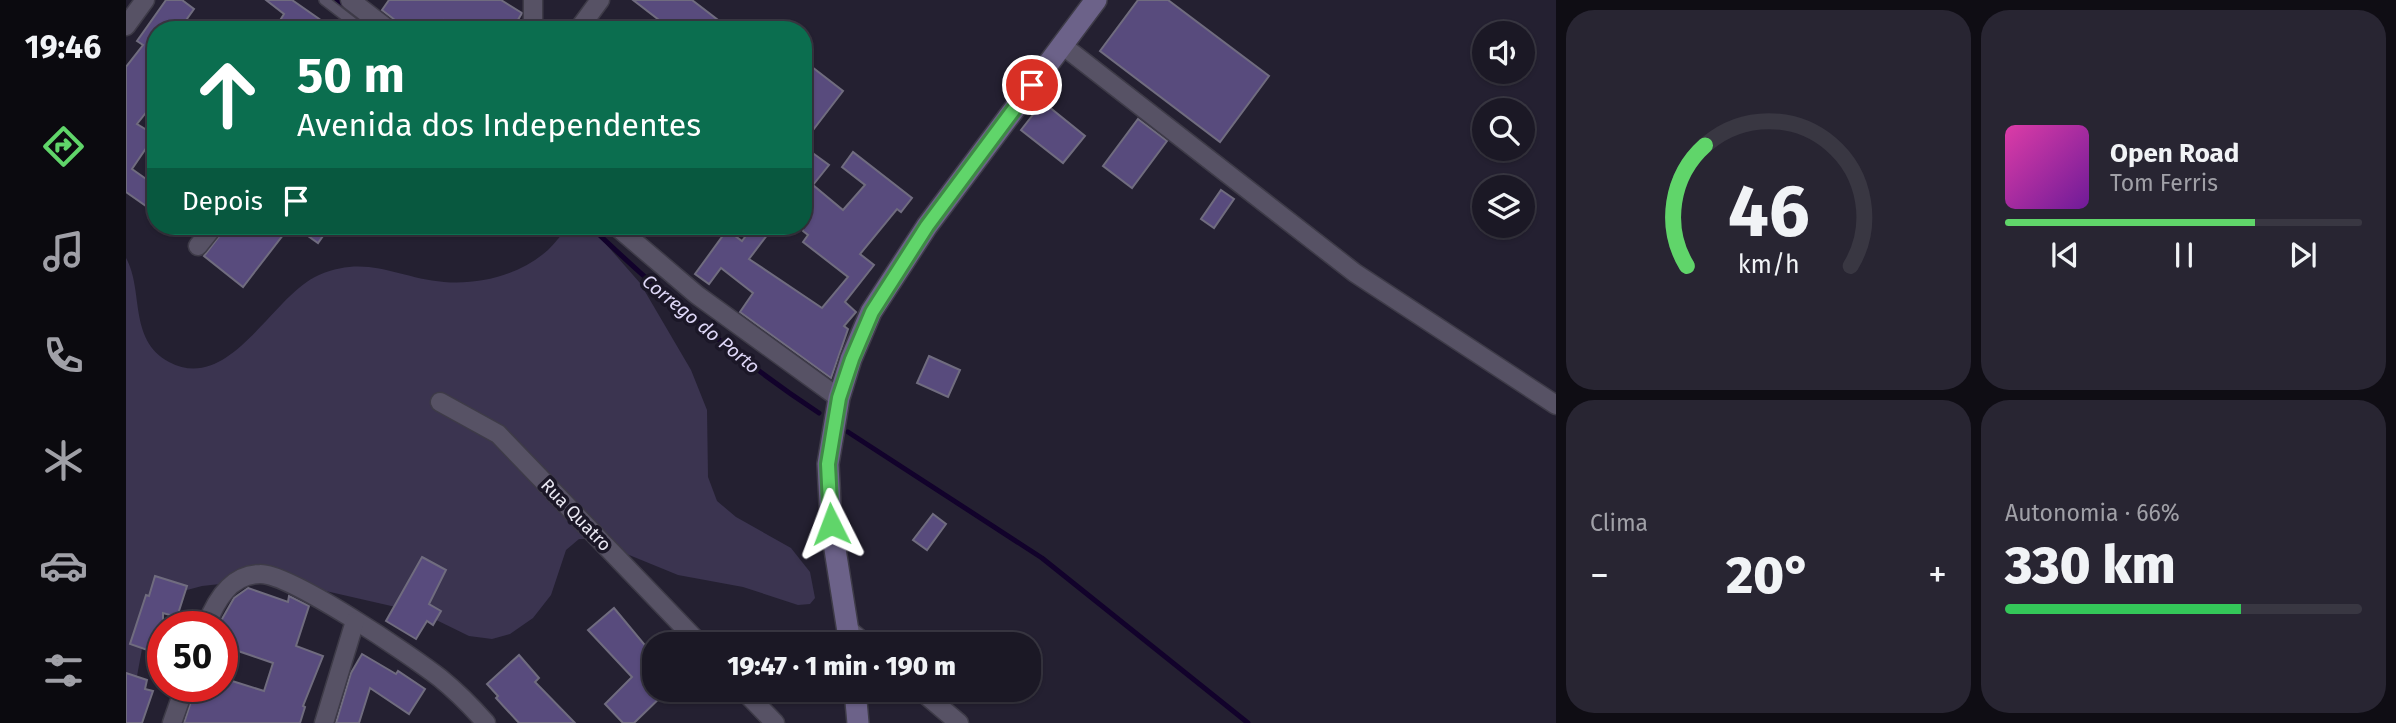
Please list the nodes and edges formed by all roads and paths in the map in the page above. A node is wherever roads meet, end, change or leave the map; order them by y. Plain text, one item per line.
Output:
1 (145, 0) edge
2 (324, 0) edge
3 (350, 0) edge
4 (533, 0) edge
5 (600, 0) edge
6 (1096, 0) edge
7 (363, 21) edge
8 (369, 21) edge
9 (533, 21) edge
10 (585, 21) edge
11 (126, 26) edge
12 (1062, 45) junction
13 (207, 235) edge
14 (627, 235) edge
15 (198, 246) dead end
16 (839, 398) junction
17 (440, 402) dead end
18 (1556, 405) edge
19 (211, 611) edge
20 (355, 621) junction
21 (688, 632) edge
22 (854, 632) edge
23 (179, 702) edge
24 (755, 702) edge
25 (856, 702) edge
26 (934, 702) edge
27 (172, 723) edge
28 (324, 723) edge
29 (486, 723) edge
30 (775, 723) edge
31 (858, 723) edge
32 (959, 723) edge

1 - 11 street
2 - 7 lane
3 - 8 street
4 - 9 street
5 - 10 street
6 - 12 main road
12 - 16 main road
12 - 18 street
13 - 15 street
14 - 16 street
16 - 22 main road
17 - 21 street, Rua Quatro
19 - 20 street
20 - 28 street
20 - 29 street
23 - 27 street
24 - 30 street
25 - 31 main road
26 - 32 street

